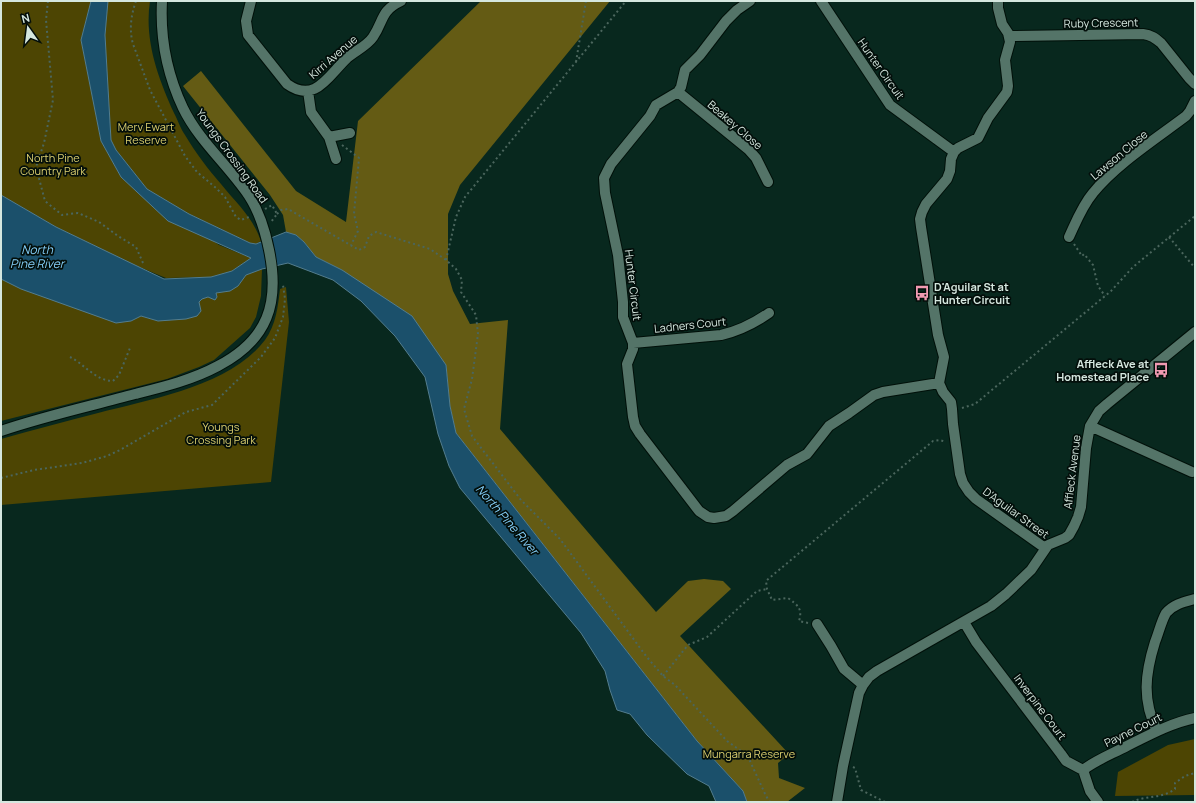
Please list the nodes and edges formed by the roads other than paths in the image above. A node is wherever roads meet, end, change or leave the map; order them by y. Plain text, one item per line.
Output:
1 (162, 1) edge
2 (251, 1) edge
3 (401, 1) edge
4 (750, 1) edge
5 (821, 1) edge
6 (998, 1) edge
7 (1010, 36) junction
8 (1195, 84) edge
9 (308, 91) junction
10 (678, 92) junction
11 (1195, 101) edge
12 (350, 134) dead end
13 (329, 137) junction
14 (954, 152) junction
15 (336, 159) dead end
16 (768, 182) dead end
17 (1069, 237) road end
18 (769, 313) dead end
19 (1195, 332) edge
20 (633, 343) junction
21 (939, 383) junction
22 (1090, 426) junction
23 (1, 431) edge
24 (1192, 472) dead end
25 (1045, 548) junction
26 (1195, 599) edge
27 (964, 622) junction
28 (817, 624) road end
29 (862, 685) junction
30 (1195, 718) edge
31 (1157, 732) junction
32 (1083, 770) junction
33 (837, 802) edge
34 (1098, 802) edge

1 - 23 street, Youngs Crossing Road
2 - 9 street, Kirri Avenue
3 - 9 street, Kirri Avenue
4 - 10 street
5 - 14 street, Hunter Circuit
6 - 7 street
7 - 8 street, Ruby Crescent
7 - 14 street
9 - 13 street
10 - 16 street, Beakey Close
10 - 20 street, Hunter Circuit
11 - 17 street, Lawson Close
12 - 13 street
13 - 15 street
14 - 21 street
18 - 20 street, Ladners Court
19 - 22 street, Affleck Avenue
20 - 21 street
21 - 25 street, D'Aguilar Street
22 - 24 street
22 - 25 street, Affleck Avenue
25 - 27 street, D'Aguilar Street
26 - 31 street
27 - 29 street, D'Aguilar Street
27 - 32 street, Inverpine Court
28 - 29 street
29 - 33 street, D'Aguilar Street
30 - 31 street, Payne Court
31 - 32 street, Payne Court
32 - 34 street

